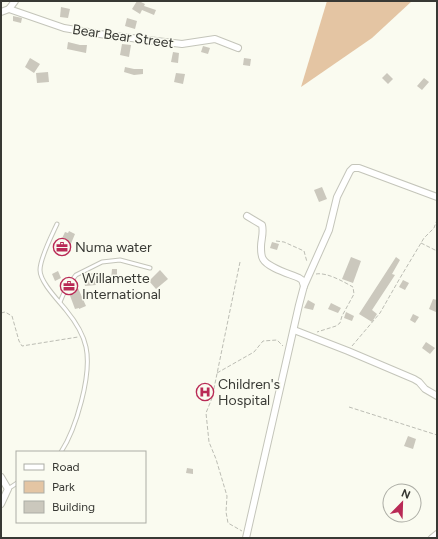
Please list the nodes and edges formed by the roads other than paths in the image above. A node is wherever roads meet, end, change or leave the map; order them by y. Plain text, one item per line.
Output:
1 (15, 1) edge
2 (10, 9) junction
3 (1, 12) edge
4 (238, 48) dead end
5 (437, 197) edge
6 (247, 216) dead end
7 (57, 224) dead end
8 (150, 268) dead end
9 (304, 286) junction
10 (60, 302) junction
11 (294, 330) junction
12 (437, 396) edge
13 (62, 451) edge
14 (1, 477) edge
15 (16, 484) edge
16 (8, 489) junction
17 (1, 504) edge
18 (437, 534) edge
19 (247, 536) edge
20 (432, 538) edge

1 - 2 street
2 - 3 street
2 - 4 street, Bear Bear Street
5 - 9 street
6 - 9 street
7 - 10 lane
8 - 10 lane
9 - 11 street
10 - 13 lane
11 - 12 street
11 - 19 street
14 - 16 street
15 - 16 lane
16 - 17 street
18 - 20 street

